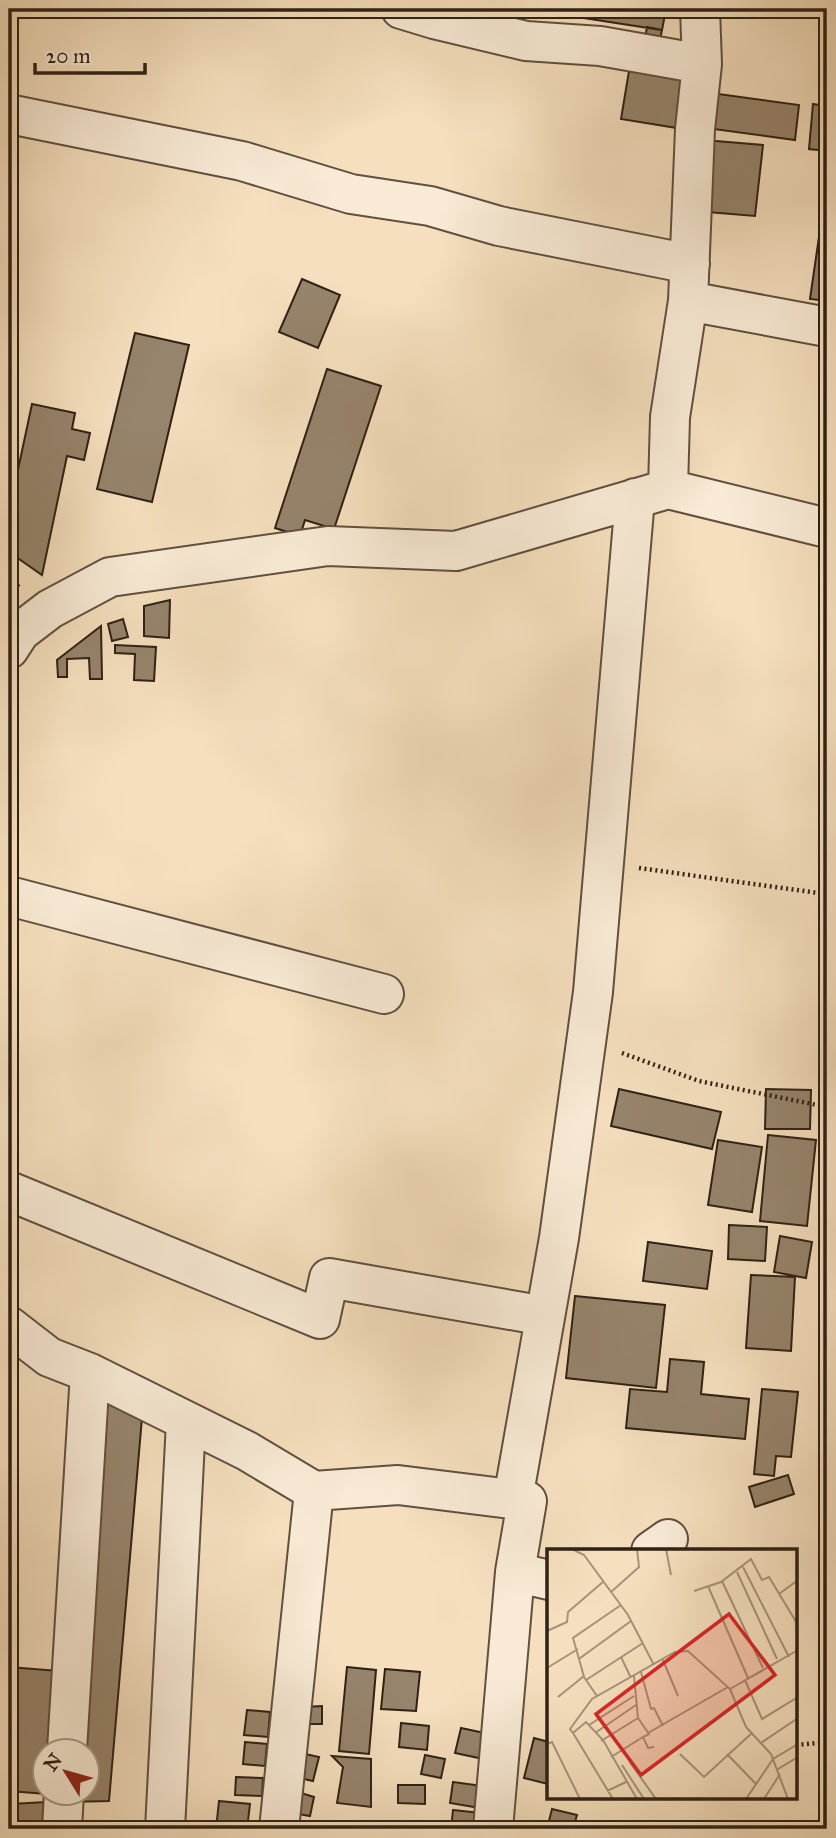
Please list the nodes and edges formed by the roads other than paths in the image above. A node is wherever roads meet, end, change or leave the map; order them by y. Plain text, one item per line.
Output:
1 (401, 9) edge
2 (700, 9) edge
3 (702, 64) junction
4 (9, 114) edge
5 (689, 283) junction
6 (827, 327) edge
7 (652, 493) junction
8 (827, 528) edge
9 (9, 649) edge
10 (9, 896) edge
11 (384, 994) dead end
12 (9, 1191) edge
13 (545, 1316) junction
14 (9, 1325) edge
15 (90, 1373) junction
16 (187, 1422) junction
17 (314, 1491) junction
18 (513, 1499) junction
19 (532, 1576) edge
20 (67, 1736) edge
21 (63, 1806) edge
22 (62, 1829) edge
23 (165, 1829) edge
24 (279, 1829) edge
25 (492, 1829) edge

1 - 3 street
2 - 3 street
3 - 5 street
4 - 5 street
5 - 6 street
5 - 7 street
7 - 8 street
7 - 9 street
7 - 13 street
10 - 11 street
12 - 13 street
13 - 18 street
14 - 15 street
15 - 16 street
15 - 20 street
16 - 17 street
16 - 23 street
17 - 18 street
17 - 24 street
18 - 19 street
19 - 25 street
21 - 22 street

